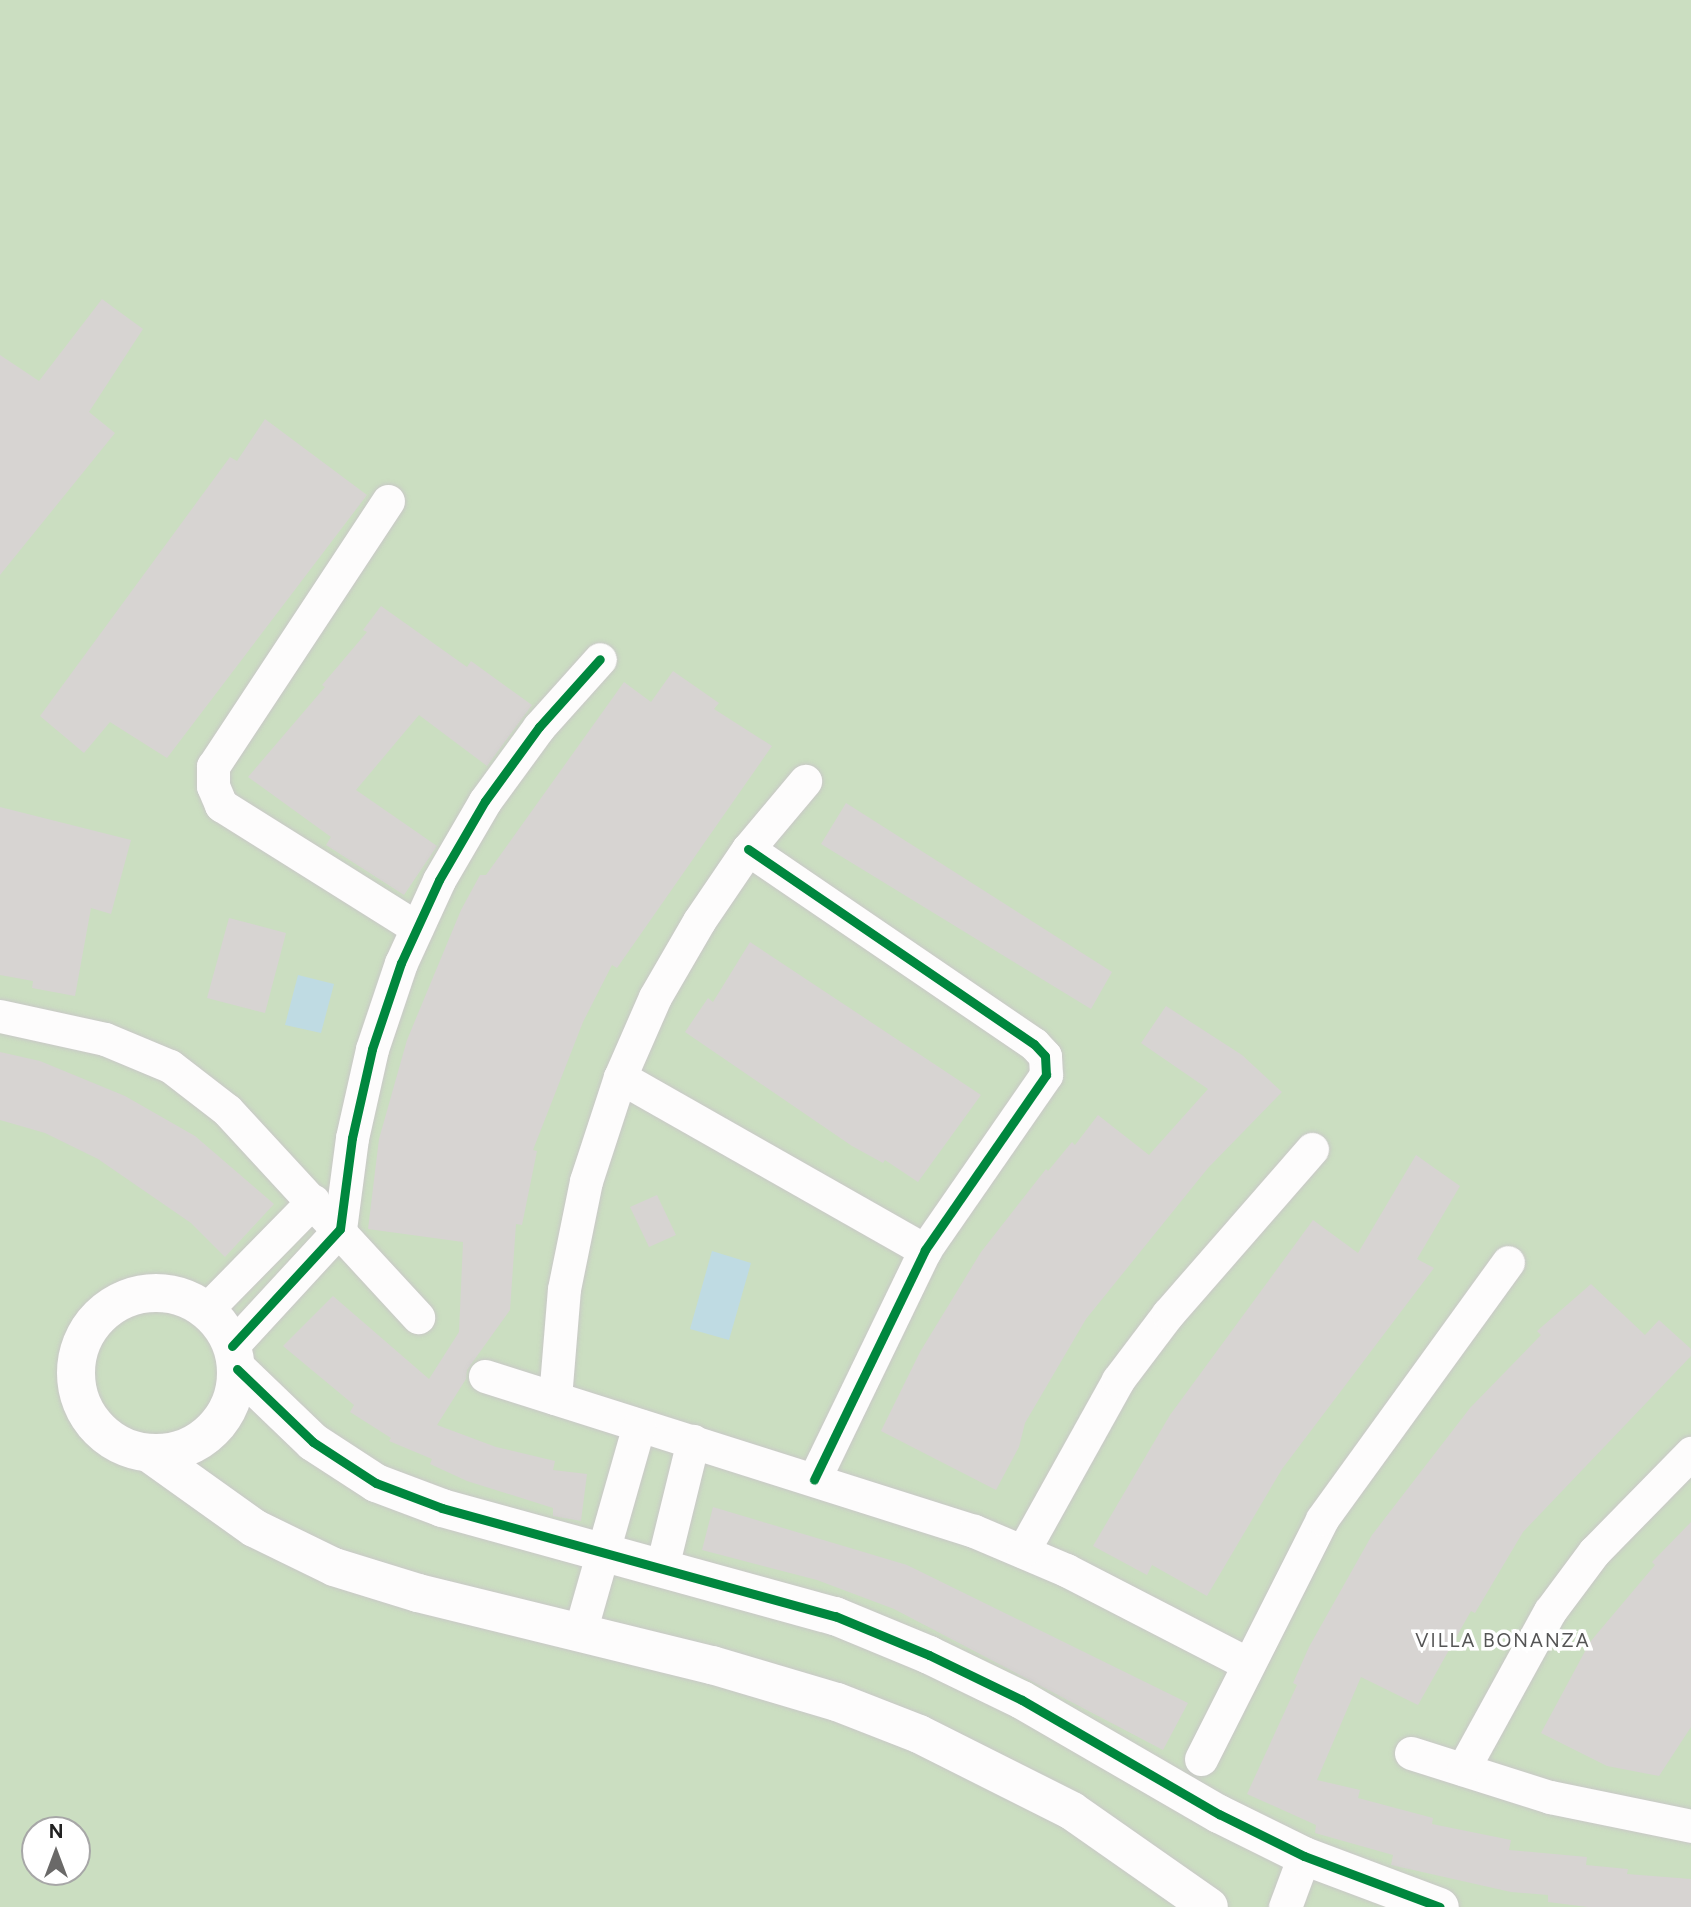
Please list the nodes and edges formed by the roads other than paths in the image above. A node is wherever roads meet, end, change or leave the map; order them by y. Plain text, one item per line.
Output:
1 (388, 501) dead end
2 (600, 659) dead end
3 (805, 781) dead end
4 (748, 849) junction
5 (417, 928) junction
6 (0, 1016) edge
7 (620, 1077) junction
8 (1312, 1149) dead end
9 (313, 1200) junction
10 (340, 1229) junction
11 (925, 1250) junction
12 (1508, 1262) dead end
13 (206, 1310) junction
14 (418, 1317) dead end
15 (234, 1358) junction
16 (485, 1376) dead end
17 (555, 1398) junction
18 (639, 1424) junction
19 (693, 1441) junction
20 (149, 1453) junction
21 (1691, 1453) edge
22 (814, 1480) junction
23 (1023, 1551) junction
24 (605, 1553) junction
25 (662, 1567) junction
26 (580, 1632) junction
27 (1248, 1664) junction
28 (1411, 1753) dead end
29 (1201, 1759) dead end
30 (1463, 1769) junction
31 (1691, 1826) edge
32 (1304, 1856) junction
33 (1209, 1907) edge
34 (1285, 1907) edge
35 (1440, 1907) edge

1 - 5 street
2 - 5 street
3 - 4 street
4 - 7 street
4 - 11 street
5 - 10 street
6 - 9 street
7 - 11 street
7 - 17 street
8 - 23 street
9 - 10 street
9 - 13 street
10 - 14 street
10 - 15 street
11 - 22 street
12 - 27 street
13 - 15 street
13 - 20 street
15 - 20 street
15 - 24 street
16 - 17 street
17 - 18 street
18 - 19 street
18 - 24 street
19 - 22 street
19 - 25 street
20 - 26 street
21 - 30 street
22 - 23 street
23 - 27 street
24 - 25 street
24 - 26 street
25 - 32 street
26 - 33 street
27 - 29 street
28 - 30 street
30 - 31 street
32 - 34 street
32 - 35 street

